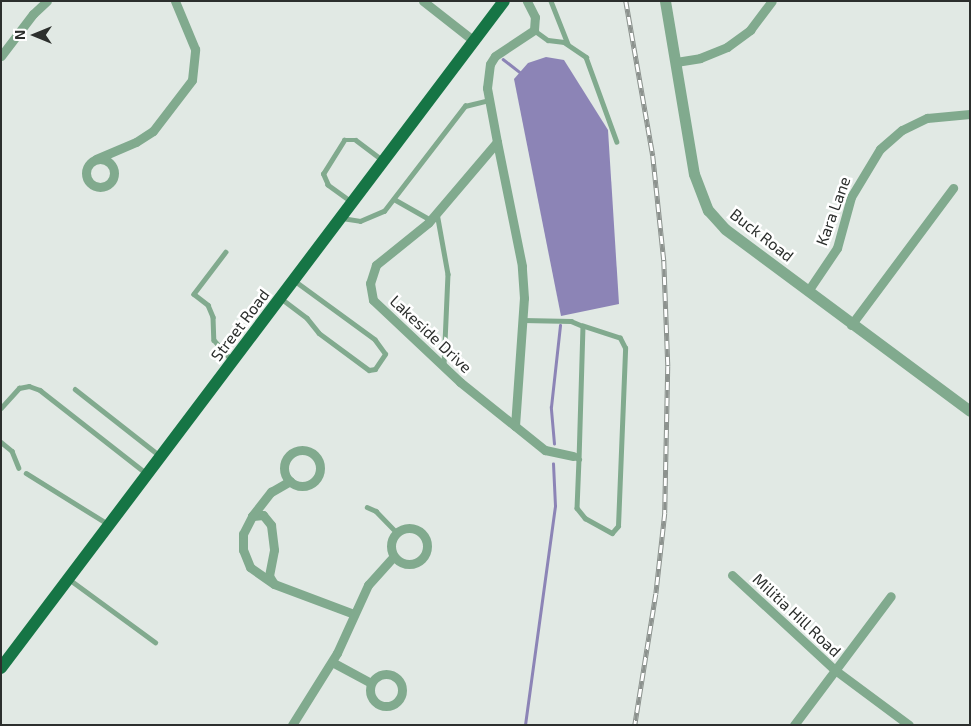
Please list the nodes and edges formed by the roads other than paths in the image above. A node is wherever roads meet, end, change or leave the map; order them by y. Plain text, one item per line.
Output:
1 (46, 1) edge
2 (175, 1) edge
3 (423, 1) edge
4 (504, 1) edge
5 (527, 1) edge
6 (551, 1) edge
7 (665, 1) edge
8 (772, 1) edge
9 (534, 30) junction
10 (474, 41) junction
11 (568, 44) junction
12 (1, 56) edge
13 (676, 62) junction
14 (489, 100) junction
15 (970, 114) edge
16 (496, 142) junction
17 (617, 142) dead end
18 (96, 159) dead end
19 (384, 161) junction
20 (953, 188) dead end
21 (394, 199) junction
22 (352, 203) junction
23 (434, 217) junction
24 (341, 218) junction
25 (226, 252) dead end
26 (294, 281) junction
27 (808, 291) junction
28 (281, 298) junction
29 (523, 320) junction
30 (851, 324) junction
31 (583, 326) junction
32 (233, 362) junction
33 (444, 368) junction
34 (74, 389) dead end
35 (1, 408) edge
36 (970, 411) edge
37 (515, 426) junction
38 (1, 442) edge
39 (161, 457) junction
40 (576, 457) junction
41 (19, 468) dead end
42 (26, 473) dead end
43 (148, 474) junction
44 (290, 480) junction
45 (368, 507) dead end
46 (252, 516) junction
47 (109, 525) junction
48 (397, 532) junction
49 (394, 557) junction
50 (732, 575) dead end
51 (69, 579) junction
52 (274, 584) junction
53 (891, 596) dead end
54 (354, 614) junction
55 (155, 642) dead end
56 (332, 662) junction
57 (1, 668) edge
58 (835, 670) junction
59 (371, 683) dead end
60 (292, 725) edge
61 (794, 725) edge
62 (909, 725) edge

1 - 12 street
2 - 18 street
3 - 10 street
4 - 10 main road, Street Road
5 - 9 street
6 - 11 lane
7 - 13 street, Buck Road
8 - 13 street
9 - 11 lane
9 - 14 street
10 - 19 main road, Street Road
11 - 17 lane
13 - 27 street, Buck Road
14 - 16 street
14 - 21 lane
15 - 27 street, Kara Lane
16 - 23 street, Lakeside Drive
16 - 29 street
19 - 22 main road, Street Road
19 - 22 lane
20 - 30 street
21 - 23 lane
21 - 24 lane
22 - 24 main road, Street Road
23 - 33 lane
23 - 33 street, Lakeside Drive
24 - 26 main road, Street Road
25 - 32 lane
26 - 28 main road, Street Road
26 - 28 lane
27 - 30 street, Buck Road
28 - 32 main road, Street Road
29 - 31 lane
29 - 37 street
30 - 36 street, Buck Road
31 - 40 lane
31 - 40 lane
32 - 39 main road, Street Road
33 - 37 street, Lakeside Drive
34 - 39 lane
35 - 43 lane
37 - 40 street, Lakeside Drive
38 - 41 lane
39 - 43 main road, Street Road
42 - 47 lane
43 - 47 main road, Street Road
44 - 44 street
44 - 46 street
45 - 48 lane
46 - 52 street
46 - 52 street
47 - 51 main road, Street Road
48 - 49 street
48 - 49 street
49 - 54 street
50 - 58 street, Militia Hill Road
51 - 55 lane
51 - 57 main road, Street Road
52 - 54 street
53 - 58 street
54 - 56 street
56 - 59 street
56 - 60 street
58 - 61 street, Militia Hill Road
58 - 62 street

